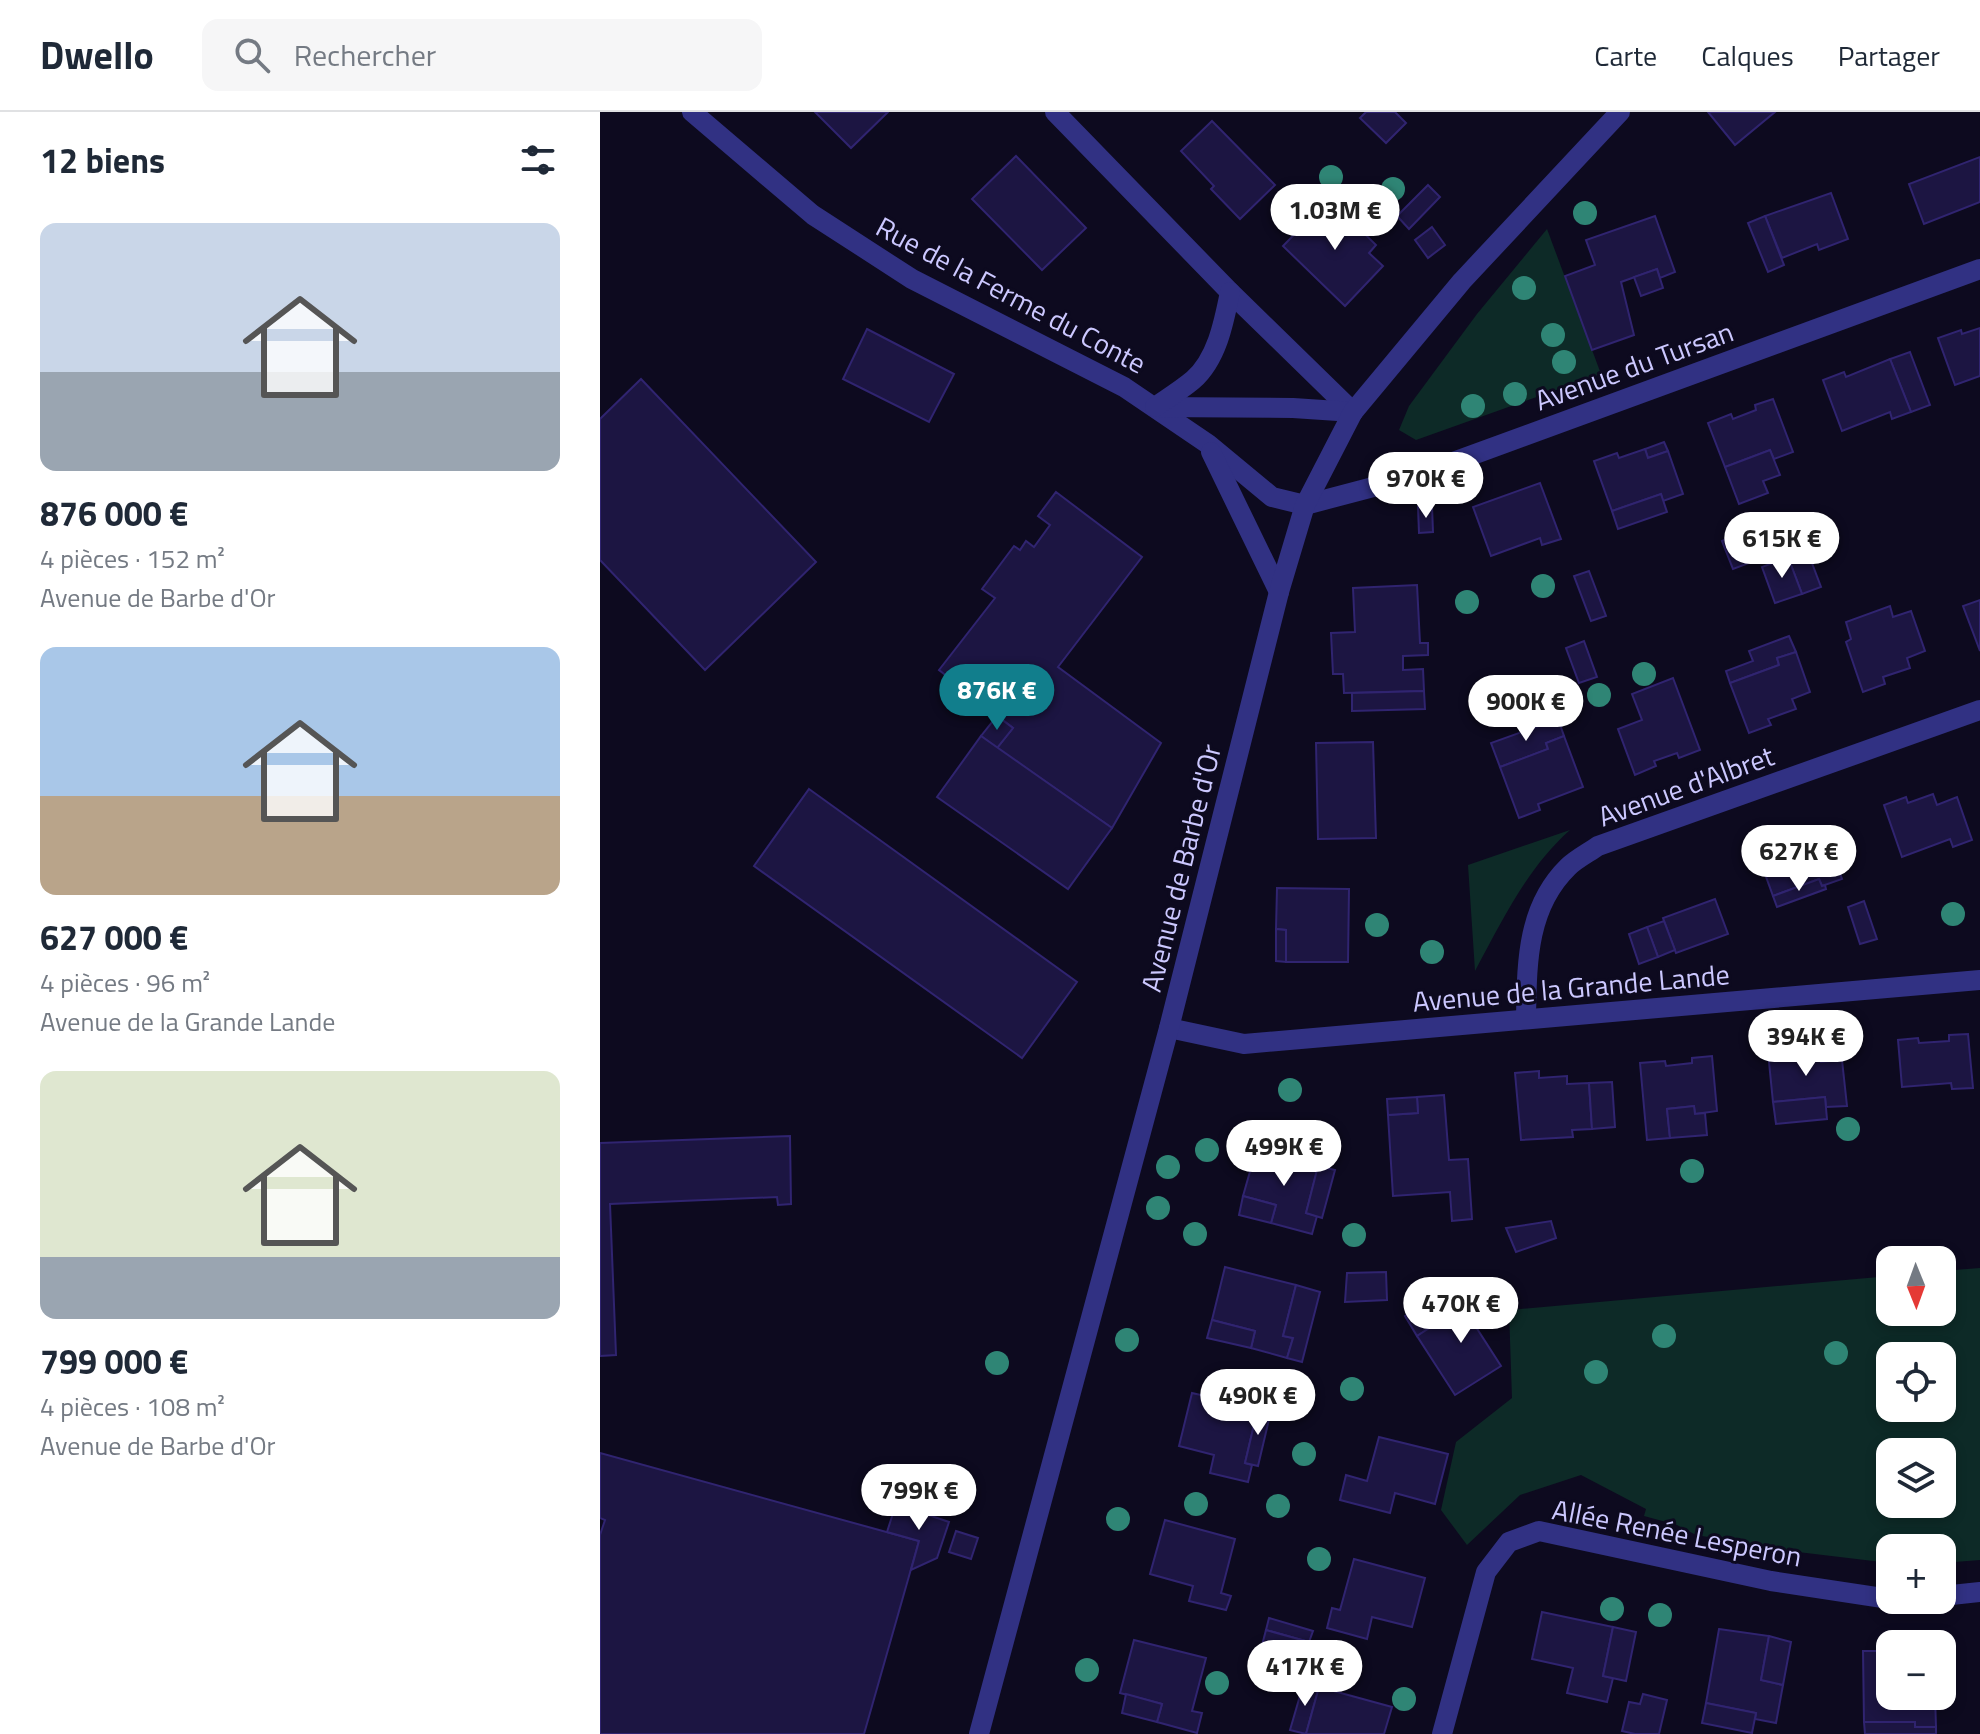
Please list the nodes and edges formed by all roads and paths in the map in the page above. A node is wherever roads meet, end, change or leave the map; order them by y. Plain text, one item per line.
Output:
1 (692, 112) edge
2 (1055, 112) edge
3 (1620, 112) edge
4 (1980, 269) edge
5 (1230, 292) junction
6 (1155, 407) junction
7 (1353, 412) junction
8 (1208, 444) junction
9 (1305, 505) junction
10 (1279, 592) junction
11 (1980, 710) edge
12 (1980, 980) edge
13 (1526, 1019) junction
14 (1169, 1028) junction
15 (1980, 1592) edge
16 (1956, 1595) edge
17 (1876, 1597) edge
18 (979, 1734) edge
19 (1442, 1734) edge

1 - 6 street, Rue de la Ferme du Conte
2 - 5 street
3 - 7 street, Avenue de Barbe d'Or
4 - 9 street, Avenue du Tursan
5 - 6 street
5 - 7 street
6 - 7 street, Rue de la Ferme du Conte
6 - 8 street, Rue de la Ferme du Conte
7 - 9 street, Avenue de Barbe d'Or
8 - 9 street, Rue de la Ferme du Conte
8 - 10 street, Rue de la Ferme du Conte
9 - 10 street, Avenue de Barbe d'Or
10 - 14 street, Avenue de Barbe d'Or
11 - 13 street, Avenue d'Albret
12 - 13 street, Avenue de la Grande Lande
13 - 14 street, Avenue de la Grande Lande
14 - 18 street, Avenue de Barbe d'Or
15 - 16 street
17 - 19 street, Allée Renée Lesperon

